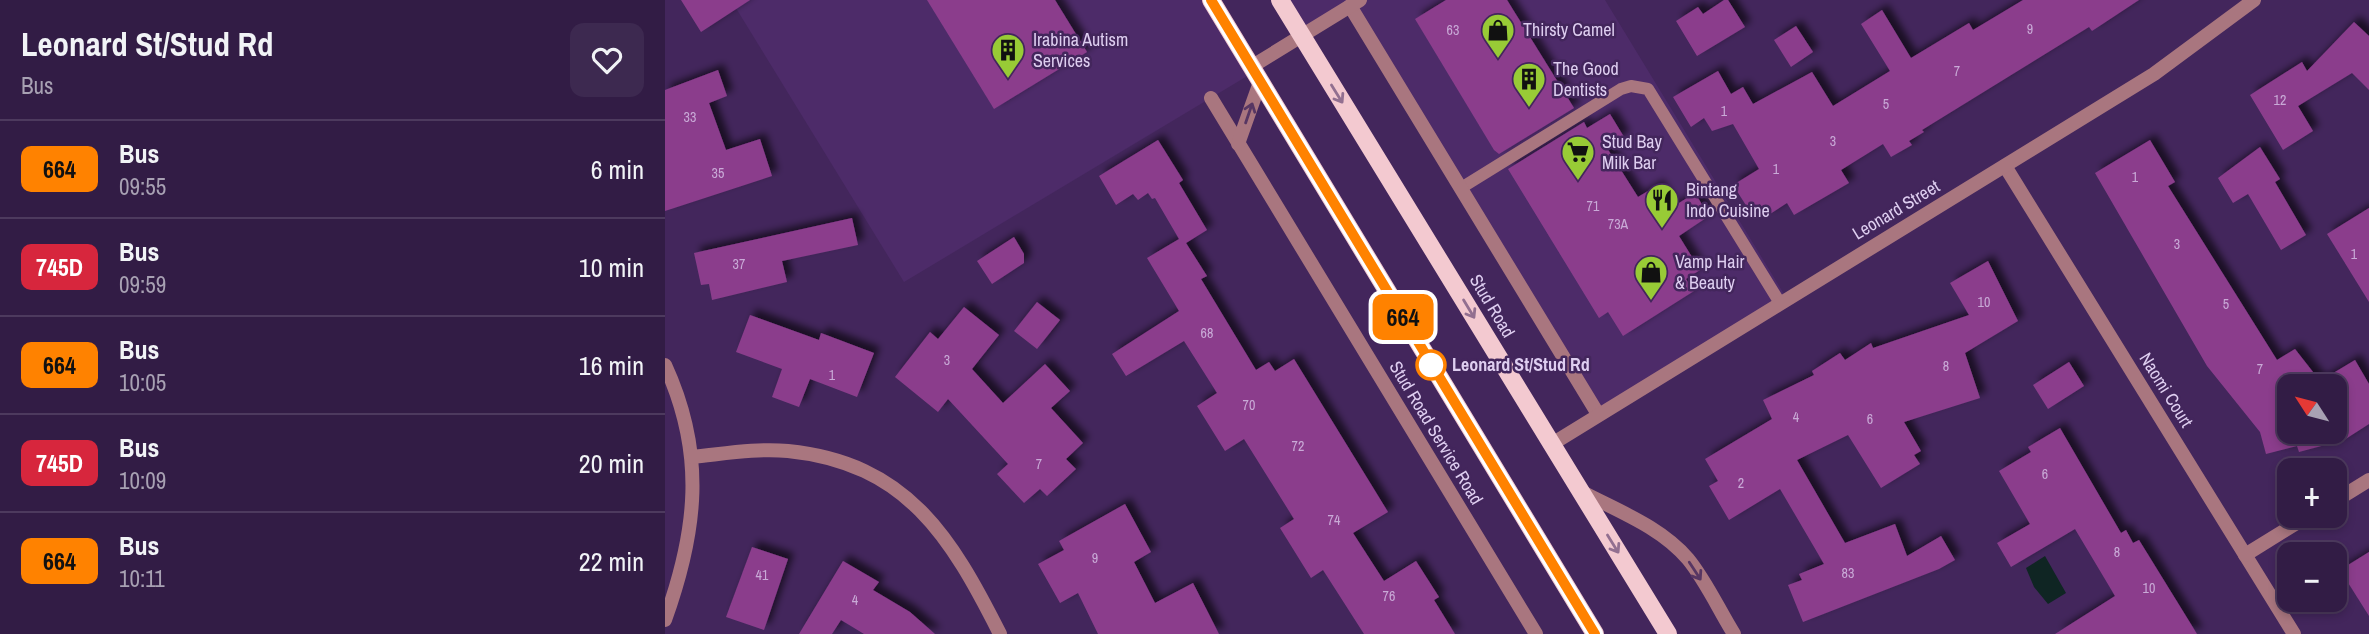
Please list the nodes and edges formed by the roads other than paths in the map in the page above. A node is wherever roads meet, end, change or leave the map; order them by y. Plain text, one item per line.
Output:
1 (1211, 0) edge
2 (1280, 0) edge
3 (2254, 0) edge
4 (1355, 3) edge
5 (1301, 36) junction
6 (1255, 75) junction
7 (1211, 98) dead end
8 (1238, 144) junction
9 (2005, 166) junction
10 (1461, 188) junction
11 (1780, 303) junction
12 (665, 365) edge
13 (1598, 414) junction
14 (1552, 444) junction
15 (692, 457) junction
16 (2369, 480) edge
17 (1580, 492) junction
18 (2347, 493) edge
19 (2289, 528) edge
20 (2245, 555) junction
21 (665, 620) edge
22 (1000, 634) edge
23 (1536, 634) edge
24 (1595, 634) edge
25 (1668, 634) edge
26 (1734, 634) edge
27 (2294, 634) edge

1 - 6 main road
2 - 5 main road, Stud Road
3 - 9 street, Leonard Street
4 - 5 street
4 - 10 street
5 - 6 street
5 -> 14 main road, Stud Road
8 -> 6 street
6 - 24 main road
7 - 8 street, Stud Road Service Road
8 - 23 street, Stud Road Service Road
9 - 11 street, Leonard Street
9 - 20 street, Naomi Court
10 - 11 lane
10 - 13 street
11 - 13 street, Leonard Street
12 - 15 street
13 - 14 street, Leonard Street
14 - 17 main road, Stud Road
15 - 21 street
15 - 22 street
16 - 18 street
17 -> 25 main road, Stud Road
17 -> 26 street
19 - 20 street
20 - 27 street, Naomi Court

